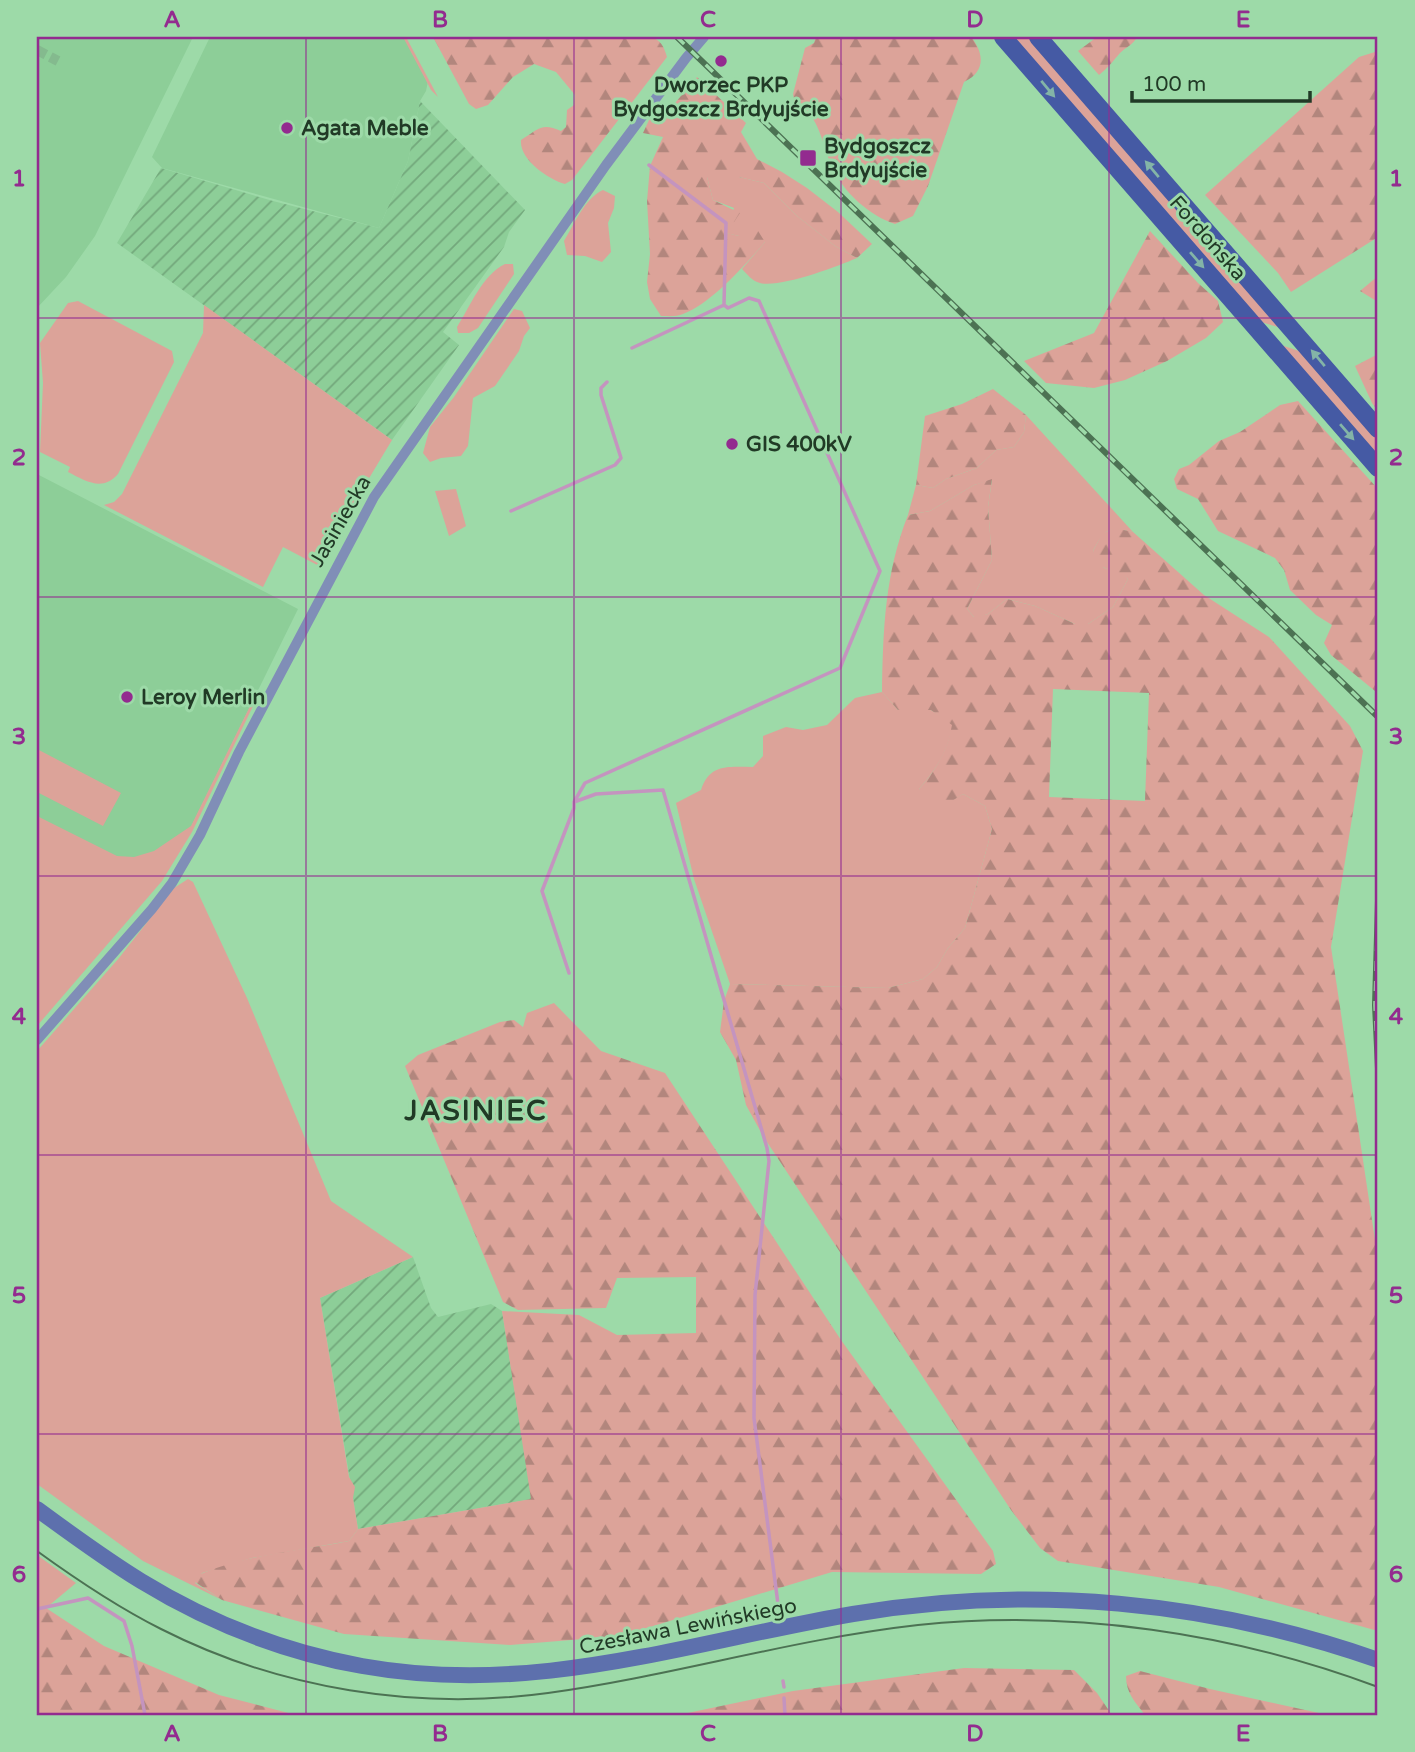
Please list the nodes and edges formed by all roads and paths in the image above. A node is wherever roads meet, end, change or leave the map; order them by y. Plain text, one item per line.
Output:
1 (704, 37) edge
2 (1003, 37) edge
3 (1038, 37) edge
4 (1378, 429) edge
5 (1378, 468) edge
6 (37, 1040) edge
7 (37, 1510) edge
8 (1378, 1660) edge

1 - 6 street, Jasiniecka
2 -> 5 main road, Fordońska
4 -> 3 main road, Fordońska
7 - 8 street, Czesława Lewińskiego

